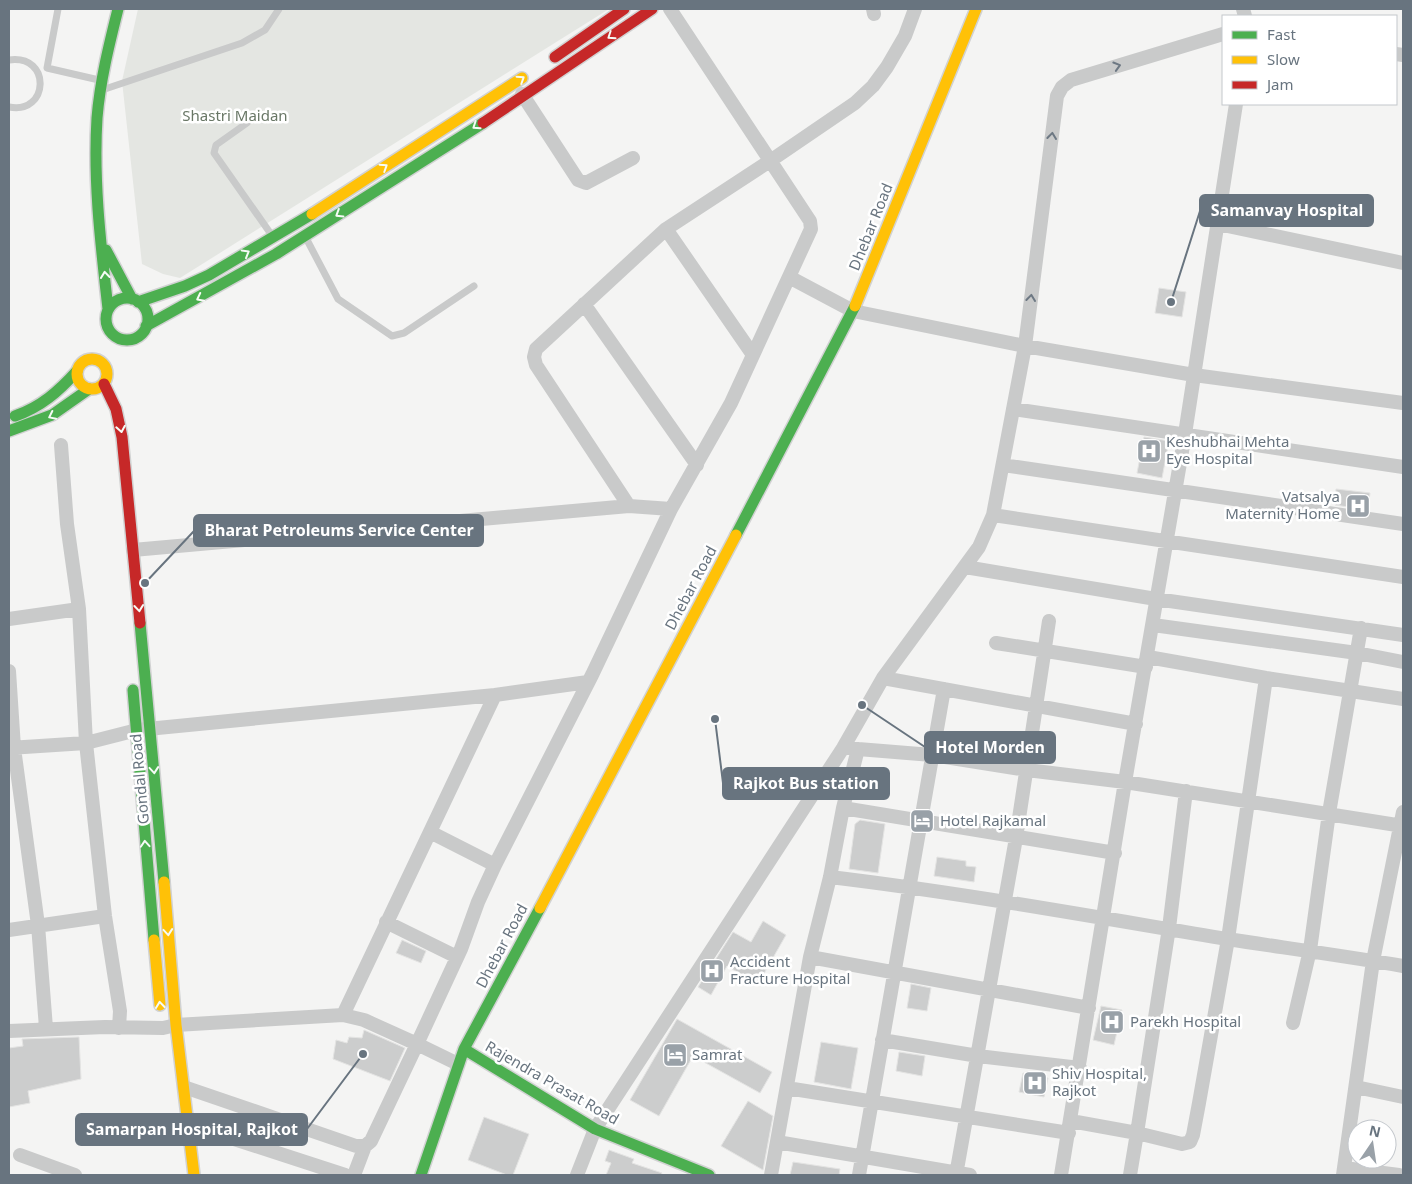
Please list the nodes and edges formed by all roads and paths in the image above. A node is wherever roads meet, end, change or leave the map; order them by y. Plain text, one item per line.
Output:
1 (58, 9) edge
2 (118, 9) edge
3 (279, 9) edge
4 (624, 9) edge
5 (652, 9) edge
6 (670, 9) edge
7 (915, 9) edge
8 (976, 9) edge
9 (1222, 34) edge
10 (9, 60) edge
11 (546, 63) dead end
12 (47, 68) junction
13 (36, 70) junction
14 (529, 74) dead end
15 (101, 86) junction
16 (522, 94) junction
17 (1236, 105) edge
18 (9, 107) edge
19 (247, 123) dead end
20 (633, 158) dead end
21 (770, 161) junction
22 (1218, 224) junction
23 (666, 229) junction
24 (305, 236) junction
25 (274, 238) junction
26 (101, 242) junction
27 (1403, 263) edge
28 (790, 278) junction
29 (474, 286) dead end
30 (135, 300) junction
31 (584, 304) junction
32 (108, 309) junction
33 (852, 311) junction
34 (146, 326) junction
35 (108, 328) junction
36 (1025, 346) junction
37 (99, 350) junction
38 (753, 355) junction
39 (116, 360) dead end
40 (106, 368) junction
41 (77, 371) junction
42 (1194, 375) junction
43 (96, 388) junction
44 (98, 402) dead end
45 (1403, 403) edge
46 (1013, 409) junction
47 (9, 418) edge
48 (9, 431) edge
49 (1185, 434) junction
50 (61, 445) dead end
51 (697, 464) junction
52 (1003, 465) junction
53 (1403, 467) edge
54 (1175, 490) junction
55 (628, 506) junction
56 (671, 509) junction
57 (994, 515) junction
58 (1403, 524) edge
59 (1167, 540) junction
60 (133, 550) junction
61 (965, 567) junction
62 (1403, 577) edge
63 (1156, 599) junction
64 (79, 610) junction
65 (9, 619) edge
66 (1049, 622) dead end
67 (1153, 625) junction
68 (1361, 628) junction
69 (1403, 635) edge
70 (996, 643) dead end
71 (1044, 651) junction
72 (1357, 653) junction
73 (1147, 662) junction
74 (1403, 662) edge
75 (9, 670) edge
76 (883, 678) junction
77 (1266, 678) junction
78 (132, 681) dead end
79 (588, 682) junction
80 (944, 689) junction
81 (1351, 690) junction
82 (496, 695) junction
83 (1403, 699) edge
84 (1035, 706) junction
85 (1136, 724) junction
86 (144, 730) junction
87 (86, 743) junction
88 (11, 748) edge
89 (843, 748) junction
90 (858, 748) junction
91 (932, 755) junction
92 (1027, 770) junction
93 (1125, 782) junction
94 (1186, 791) junction
95 (1249, 800) junction
96 (843, 808) junction
97 (1329, 813) junction
98 (922, 820) junction
99 (1402, 821) edge
100 (430, 832) junction
101 (1016, 838) junction
102 (1115, 853) junction
103 (495, 865) junction
104 (830, 878) junction
105 (908, 887) junction
106 (1005, 902) junction
107 (105, 916) junction
108 (1105, 916) junction
109 (386, 922) junction
110 (38, 925) junction
111 (1169, 928) junction
112 (9, 930) edge
113 (1228, 939) junction
114 (1310, 950) junction
115 (810, 957) junction
116 (457, 958) junction
117 (1373, 961) junction
118 (1403, 966) edge
119 (894, 972) junction
120 (990, 989) junction
121 (1089, 1008) junction
122 (343, 1015) junction
123 (1293, 1023) dead end
124 (46, 1028) junction
125 (119, 1028) junction
126 (9, 1031) edge
127 (167, 1031) junction
128 (882, 1040) junction
129 (417, 1044) junction
130 (464, 1049) junction
131 (978, 1056) junction
132 (458, 1064) junction
133 (1080, 1068) junction
134 (184, 1087) junction
135 (788, 1088) junction
136 (1356, 1088) junction
137 (1403, 1097) edge
138 (872, 1100) junction
139 (966, 1118) junction
140 (188, 1124) junction
141 (1070, 1127) junction
142 (595, 1129) junction
143 (1137, 1133) junction
144 (178, 1142) dead end
145 (777, 1142) junction
146 (365, 1146) junction
147 (20, 1155) dead end
148 (862, 1157) junction
149 (1344, 1171) edge
150 (182, 1174) dead end
151 (74, 1175) edge
152 (194, 1175) edge
153 (345, 1175) edge
154 (354, 1175) edge
155 (422, 1175) edge
156 (577, 1175) edge
157 (709, 1175) edge
158 (771, 1175) edge
159 (859, 1175) edge
160 (961, 1175) edge
161 (1061, 1175) edge
162 (1130, 1175) edge
163 (1399, 1175) edge

1 - 12 lane
2 - 15 main road
3 - 15 lane
4 - 11 main road
5 -> 16 main road
6 - 21 street
7 - 21 street
8 - 33 main road, Dhebar Road
36 -> 9 street
10 - 13 lane
12 - 13 lane
12 - 15 lane
13 - 18 lane
25 -> 14 main road
15 - 26 main road
16 - 20 street
16 -> 24 main road
17 - 22 street
19 - 25 lane
21 - 23 street
21 - 28 street
22 - 27 street
22 - 42 street
23 - 31 street
23 - 38 street
24 - 29 lane
24 -> 34 main road
30 -> 25 main road
26 - 30 main road
32 -> 26 main road
28 - 33 street
28 - 38 street
30 - 32 main road
30 - 34 main road
31 - 51 street
31 - 55 street
32 - 35 main road
33 - 36 street
33 - 130 main road, Dhebar Road
34 - 35 main road
35 - 37 main road
36 - 42 street
36 - 46 street
37 - 40 main road
37 - 41 main road
38 - 51 street
39 - 40 main road
40 - 43 main road
41 - 43 main road
41 - 47 main road
42 - 45 street
42 - 49 street
43 - 44 main road
43 -> 48 main road
43 -> 60 main road, Gondal Road
46 - 49 street
46 - 52 street
49 - 53 street
49 - 54 street
50 - 64 street
51 - 56 street
52 - 54 street
52 - 57 street
54 - 58 street
54 - 59 street
55 - 56 street
55 - 60 street
56 - 79 street
57 - 59 street
57 - 61 street
59 - 62 street
59 - 63 street
60 -> 86 main road, Gondal Road
61 - 63 street
61 - 76 street
63 - 67 street
63 - 68 street
64 - 65 street
64 - 87 street
66 - 71 street
67 - 72 street
67 - 73 street
68 - 69 street
68 - 72 street
70 - 71 street
71 - 73 street
71 - 84 street
72 - 74 street
72 - 81 street
73 - 77 street
73 - 85 street
75 - 88 street
76 - 80 street
76 - 89 street
77 - 81 street
77 - 95 street
78 - 86 main road, Gondal Road
79 - 82 street
79 - 103 street
80 - 84 street
80 - 91 street
81 - 83 street
81 - 97 street
82 - 86 street
82 - 100 street
84 - 85 street
84 - 92 street
85 - 93 street
86 - 87 street
86 - 127 main road, Gondal Road
87 - 88 street
87 - 107 street
88 - 110 street
89 - 90 street
89 - 142 street
90 - 91 street
90 - 96 street
91 - 92 street
91 - 98 street
92 - 93 street
92 - 101 street
93 - 94 street
93 - 102 street
94 - 95 street
94 - 111 street
95 - 97 street
95 - 113 street
96 - 98 street
96 - 104 street
97 - 99 street
97 - 114 street
98 - 101 street
98 - 105 street
99 - 117 street
100 - 103 street
100 - 109 street
101 - 102 street
101 - 106 street
102 - 108 street
103 - 116 street
104 - 105 street
104 - 115 street
105 - 106 street
105 - 119 street
106 - 108 street
106 - 120 street
107 - 110 street
107 - 125 street
108 - 111 street
108 - 121 street
109 - 116 street
109 - 122 street
110 - 112 street
110 - 124 street
111 - 113 street
111 - 143 street
113 - 114 street
113 - 143 street
114 - 117 street
114 - 123 street
115 - 119 street
115 - 135 street
116 - 129 street
117 - 118 street
117 - 136 street
119 - 120 street
119 - 128 street
120 - 121 street
120 - 131 street
121 - 133 street
122 - 127 street
122 - 129 street
124 - 125 street
124 - 126 street
125 - 127 street
127 - 134 main road, Gondal Road
128 - 131 street
128 - 138 street
129 - 132 street
129 - 146 street
130 - 132 main road, Dhebar Road
130 - 142 main road, Rajendra Prasat Road
131 - 133 street
131 - 139 street
132 - 155 main road, Dhebar Road
133 - 141 street
134 - 140 main road, Gondal Road
134 - 146 street
135 - 138 street
135 - 145 street
136 - 137 street
136 - 149 street
138 - 139 street
138 - 148 street
139 - 141 street
139 - 160 street
140 - 152 main road, Gondal Road
140 - 153 street
141 - 143 street
141 - 161 street
142 - 156 street
142 - 157 main road, Rajendra Prasat Road
143 - 162 street
144 - 150 main road
145 - 148 street
145 - 158 street
146 - 154 street
147 - 151 street
148 - 159 street
148 - 160 street
149 - 163 street

